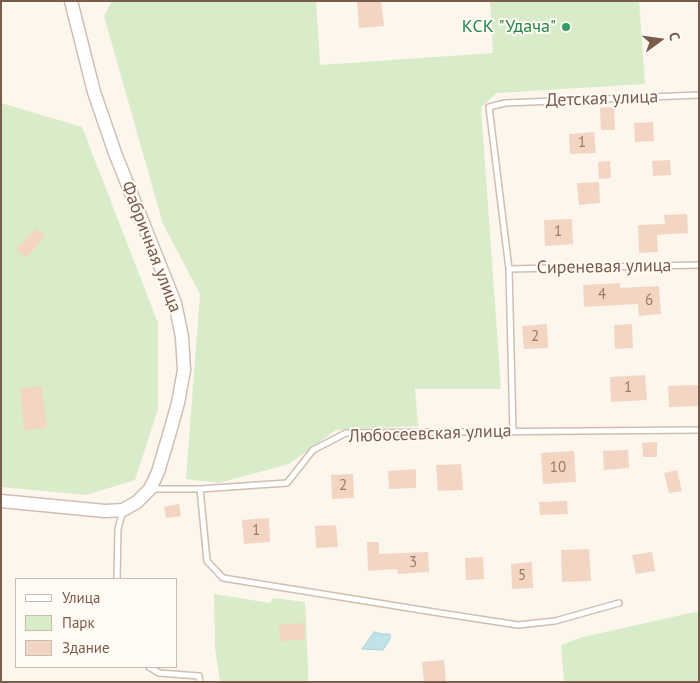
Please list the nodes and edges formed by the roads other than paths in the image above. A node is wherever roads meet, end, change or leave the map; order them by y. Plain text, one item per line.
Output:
1 (71, 1) edge
2 (699, 95) edge
3 (699, 265) edge
4 (509, 269) junction
5 (699, 430) edge
6 (513, 432) junction
7 (150, 489) junction
8 (200, 489) junction
9 (1, 501) edge
10 (123, 510) junction
11 (117, 578) edge
12 (619, 603) dead end
13 (151, 668) edge
14 (200, 682) edge

1 - 7 street, Фабричная улица
2 - 4 lane, Детская улица
3 - 4 lane, Сиреневая улица
4 - 6 lane
5 - 6 lane, Любосеевская улица
6 - 8 lane, Любосеевская улица
7 - 8 lane, Любосеевская улица
7 - 10 street, Фабричная улица
8 - 12 lane
9 - 10 street
10 - 11 lane
13 - 14 lane

